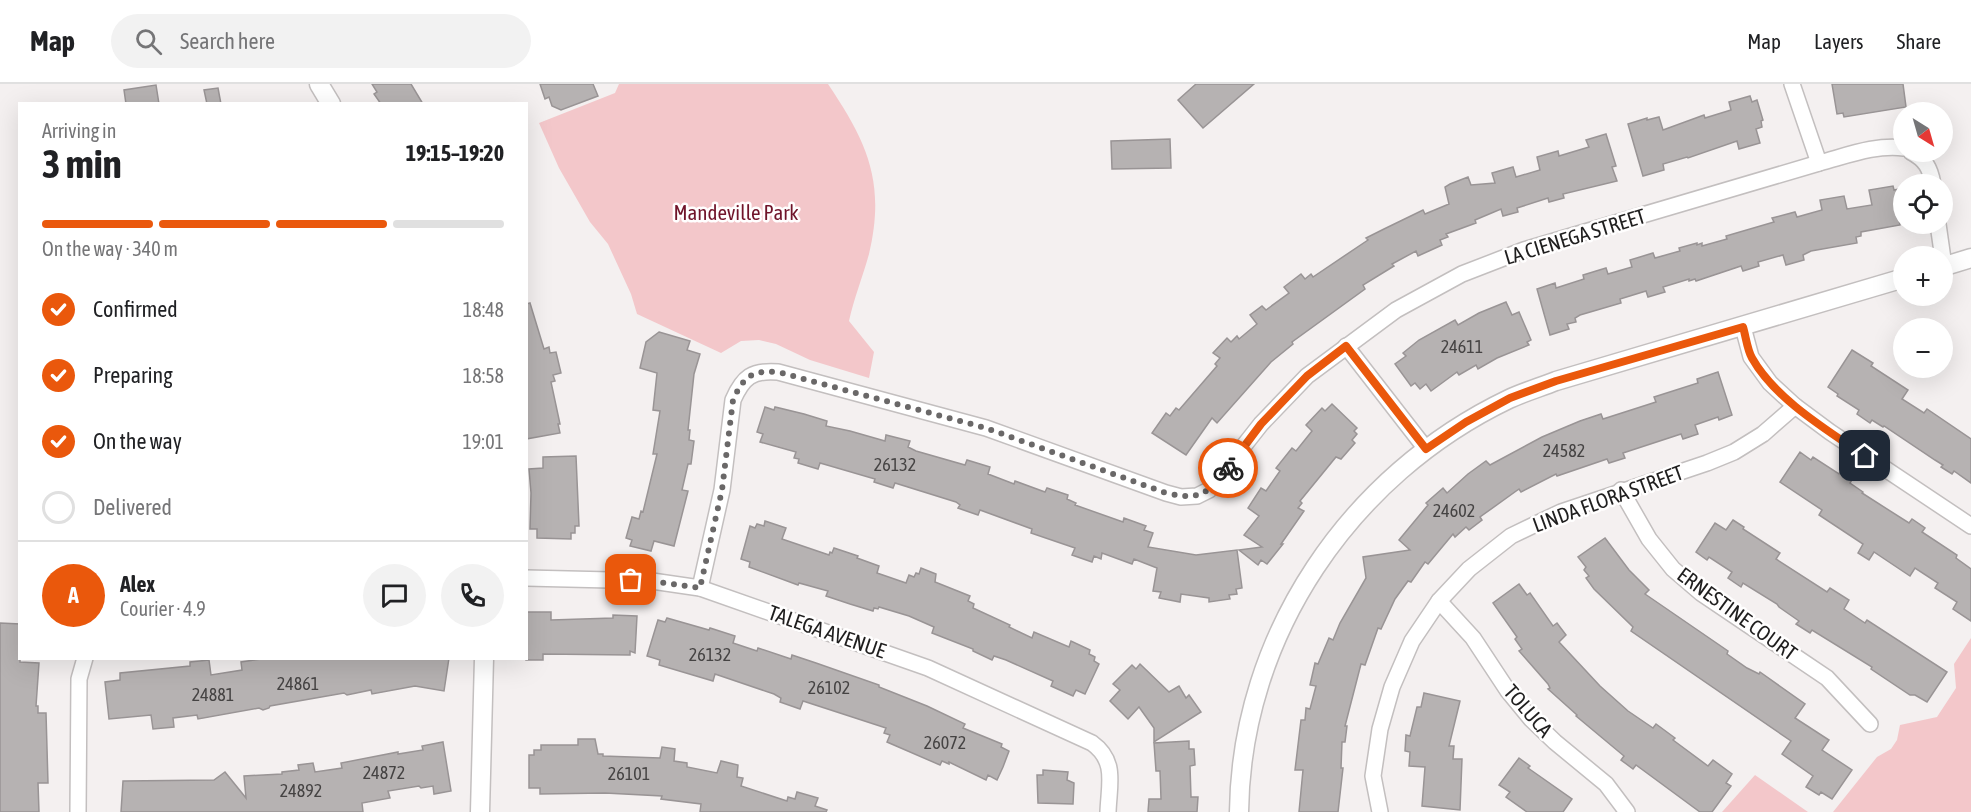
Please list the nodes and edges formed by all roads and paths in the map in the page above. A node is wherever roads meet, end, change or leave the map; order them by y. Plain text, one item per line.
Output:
1 (319, 84) edge
2 (1792, 84) edge
3 (330, 102) edge
4 (1893, 147) edge
5 (1819, 163) junction
6 (1971, 258) edge
7 (1953, 264) edge
8 (1893, 281) edge
9 (1743, 327) junction
10 (1346, 346) junction
11 (1795, 406) junction
12 (1426, 449) junction
13 (1621, 490) junction
14 (1971, 526) edge
15 (528, 578) edge
16 (700, 588) junction
17 (1439, 601) junction
18 (84, 660) edge
19 (484, 660) edge
20 (1870, 724) dead end
21 (78, 812) edge
22 (480, 812) edge
23 (1108, 812) edge
24 (1239, 812) edge
25 (1380, 812) edge
26 (1627, 812) edge

1 - 3 street
2 - 5 street
4 - 5 street, LA CIENEGA STREET
5 - 10 street, LA CIENEGA STREET
6 - 7 street
8 - 9 street
9 - 11 street
9 - 12 street
10 - 12 street
10 - 16 street, LA CIENEGA STREET
11 - 13 street, LINDA FLORA STREET
11 - 14 street
12 - 24 street
13 - 17 street, LINDA FLORA STREET
13 - 20 street, ERNESTINE COURT
15 - 16 street, TALEGA AVENUE
16 - 23 street, TALEGA AVENUE
17 - 25 street, LINDA FLORA STREET
17 - 26 street, TOLUCA
18 - 21 street
19 - 22 street

